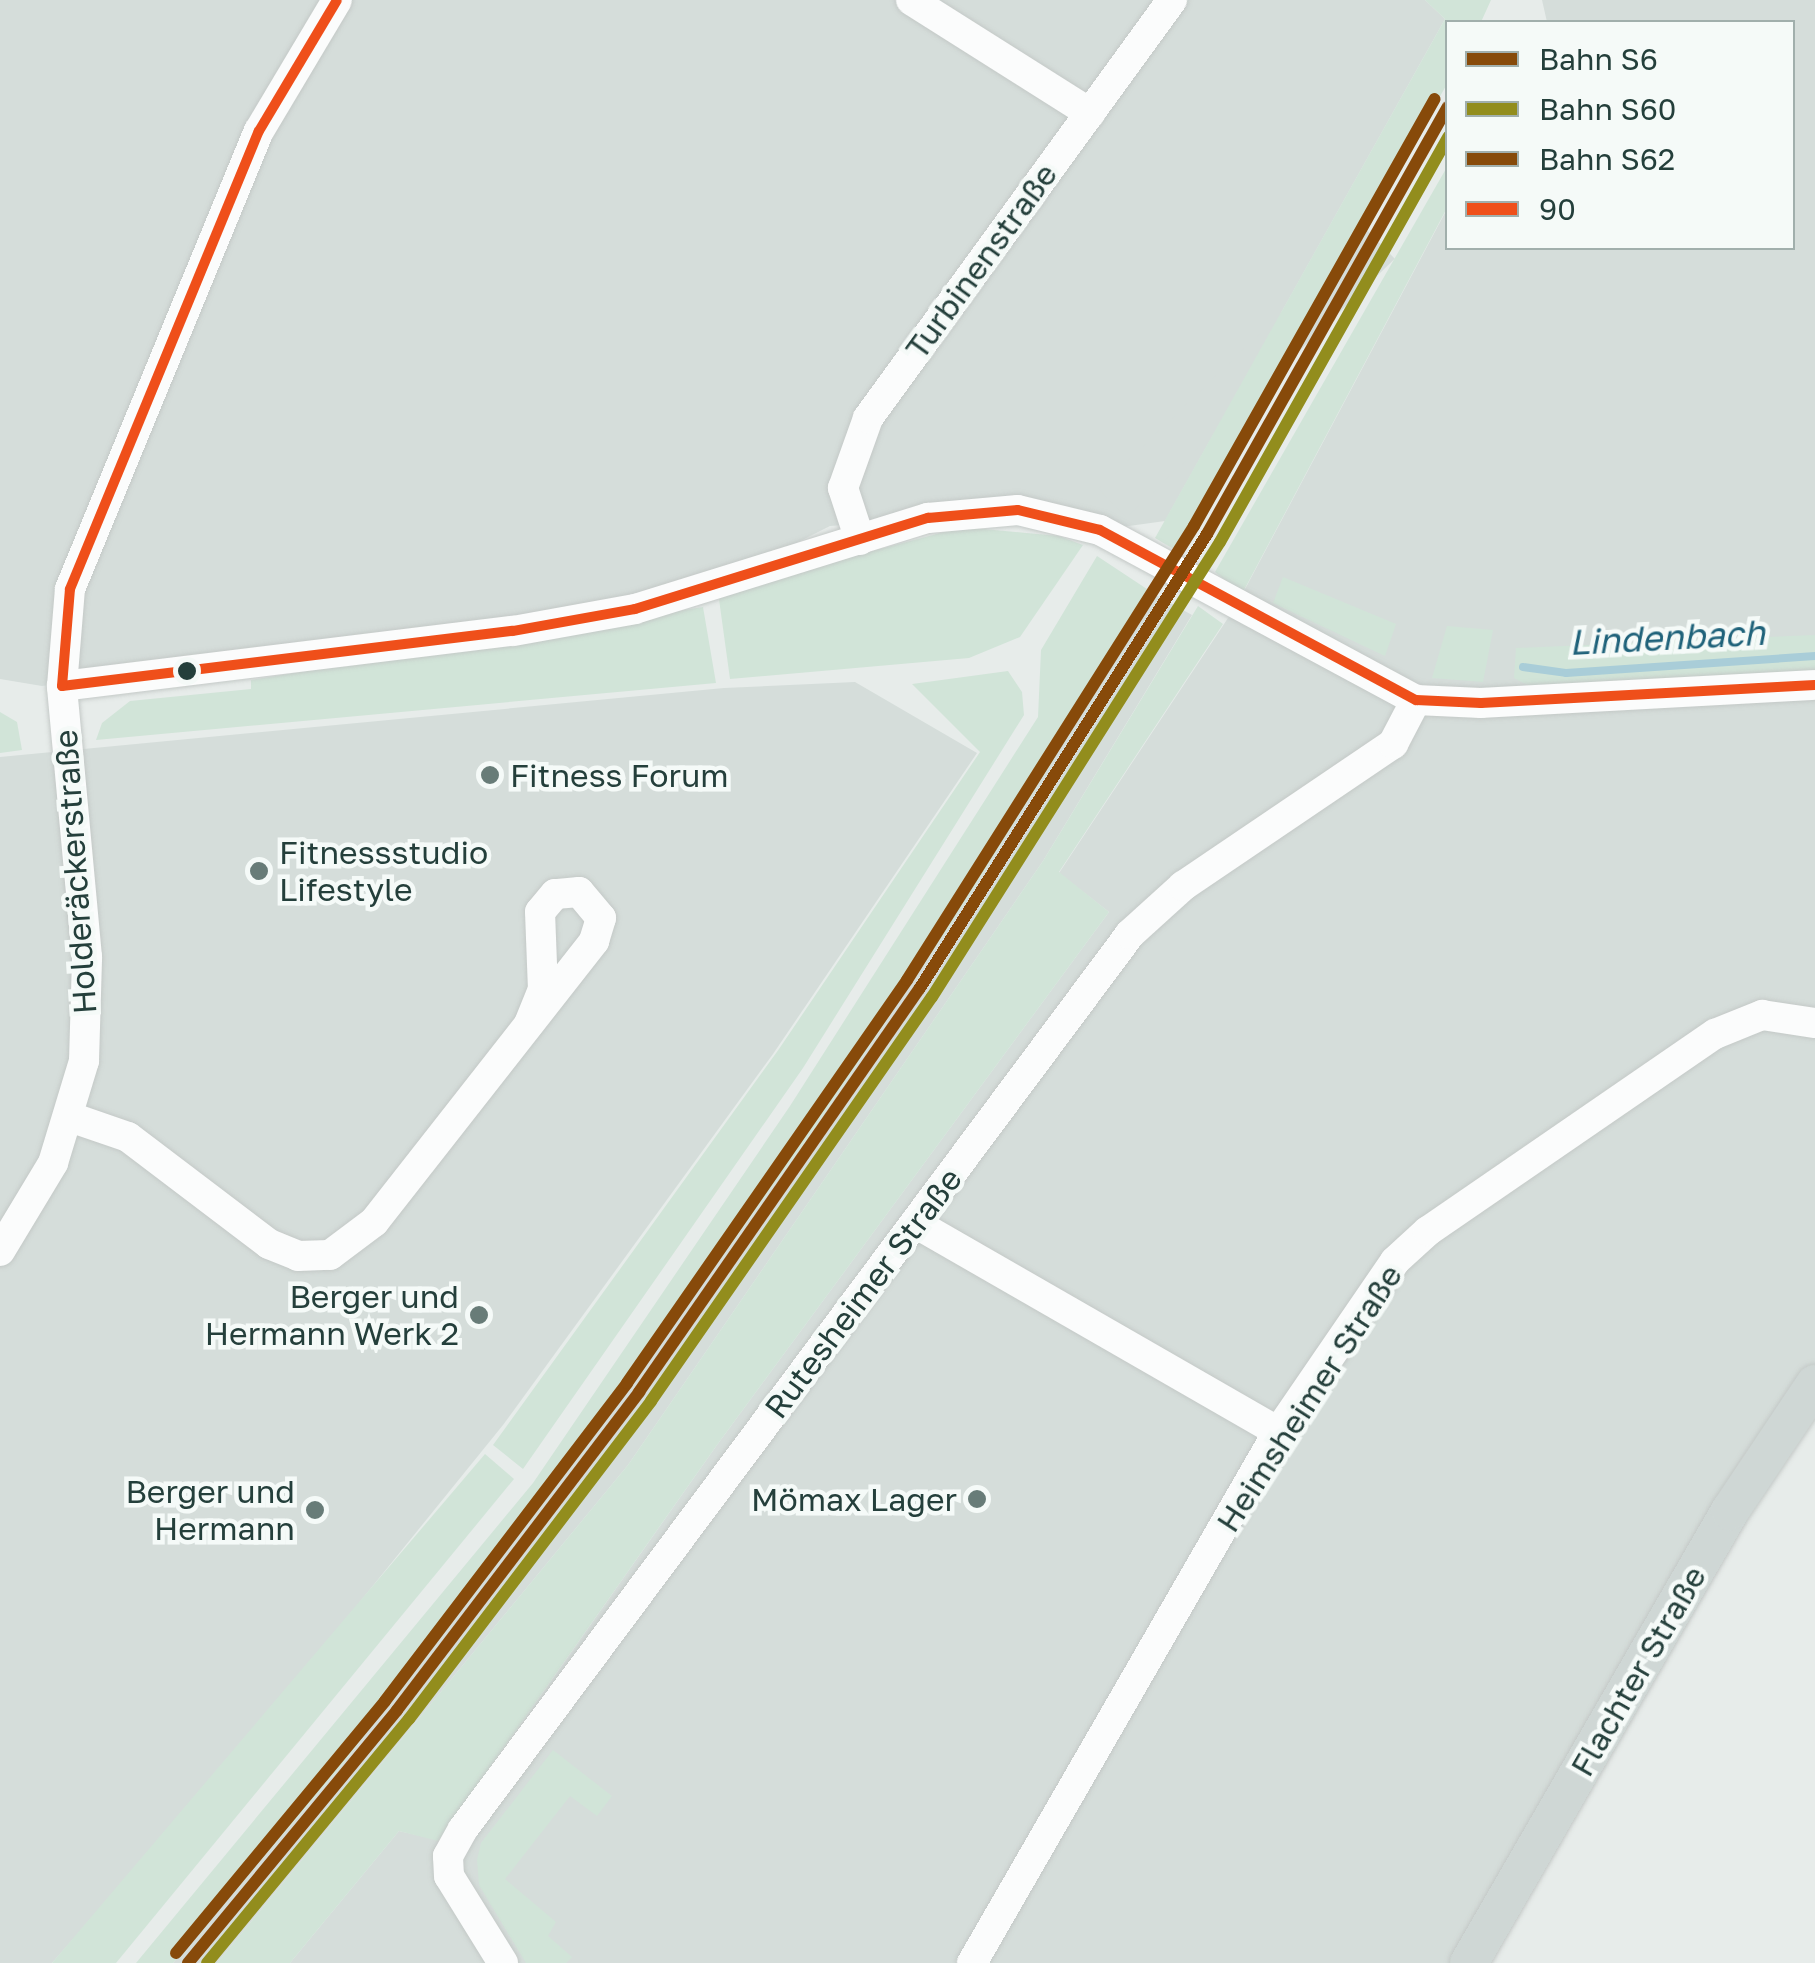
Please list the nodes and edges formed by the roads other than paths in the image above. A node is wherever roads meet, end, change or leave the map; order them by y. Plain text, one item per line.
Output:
1 (911, 0) edge
2 (1172, 0) edge
3 (334, 1) edge
4 (1090, 113) junction
5 (860, 540) junction
6 (1815, 685) edge
7 (62, 686) junction
8 (1416, 700) junction
9 (529, 1023) dead end
10 (1815, 1024) edge
11 (70, 1117) junction
12 (915, 1223) junction
13 (0, 1250) edge
14 (1815, 1384) edge
15 (1278, 1432) junction
16 (503, 1963) edge
17 (972, 1963) edge
18 (1469, 1963) edge

1 - 4 street
2 - 4 street, Turbinenstraße
3 - 7 street, Holderäckerstraße
4 - 5 street, Turbinenstraße
5 - 7 street
5 - 8 street
6 - 8 street
7 - 11 street, Holderäckerstraße
8 - 12 street, Rutesheimer Straße
9 - 11 street
10 - 15 street, Heimsheimer Straße
11 - 13 street, Holderäckerstraße
12 - 15 street
12 - 16 street, Rutesheimer Straße
14 - 18 main road, Flachter Straße
15 - 17 street, Heimsheimer Straße

